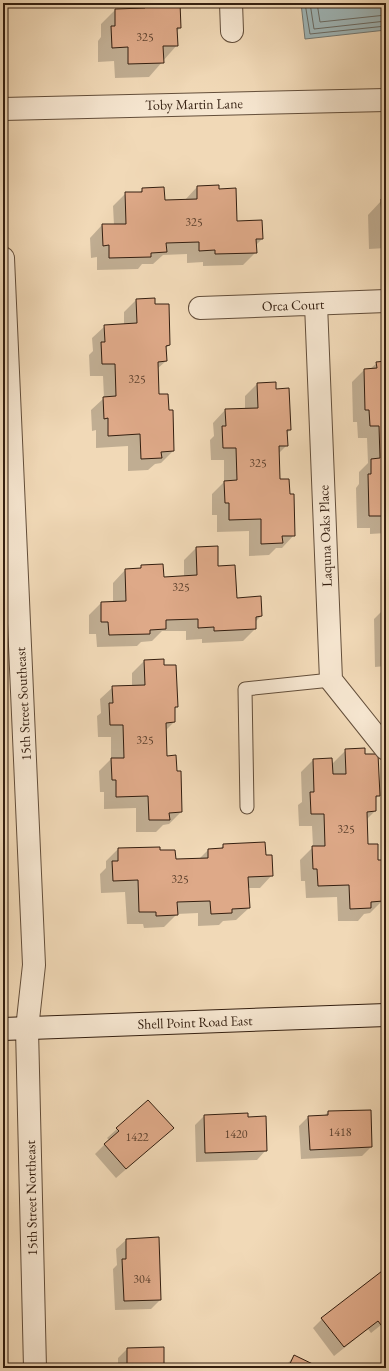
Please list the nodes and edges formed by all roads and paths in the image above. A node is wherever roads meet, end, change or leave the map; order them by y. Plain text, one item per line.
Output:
1 (231, 3) edge
2 (232, 31) dead end
3 (386, 100) edge
4 (3, 109) edge
5 (3, 258) edge
6 (386, 301) edge
7 (316, 304) junction
8 (200, 308) dead end
9 (331, 680) junction
10 (386, 749) edge
11 (247, 807) dead end
12 (386, 1015) edge
13 (27, 1029) junction
14 (3, 1030) edge
15 (35, 1368) edge

1 - 2 street
3 - 4 street, Toby Martin Lane
5 - 13 street, 15th Street Southeast
6 - 7 street, Orca Court
7 - 8 street, Orca Court
7 - 9 street, Laquna Oaks Place
9 - 10 street
9 - 11 lane
12 - 13 street, Shell Point Road East
13 - 14 street, Shell Point Road East
13 - 15 street, 15th Street Northeast

